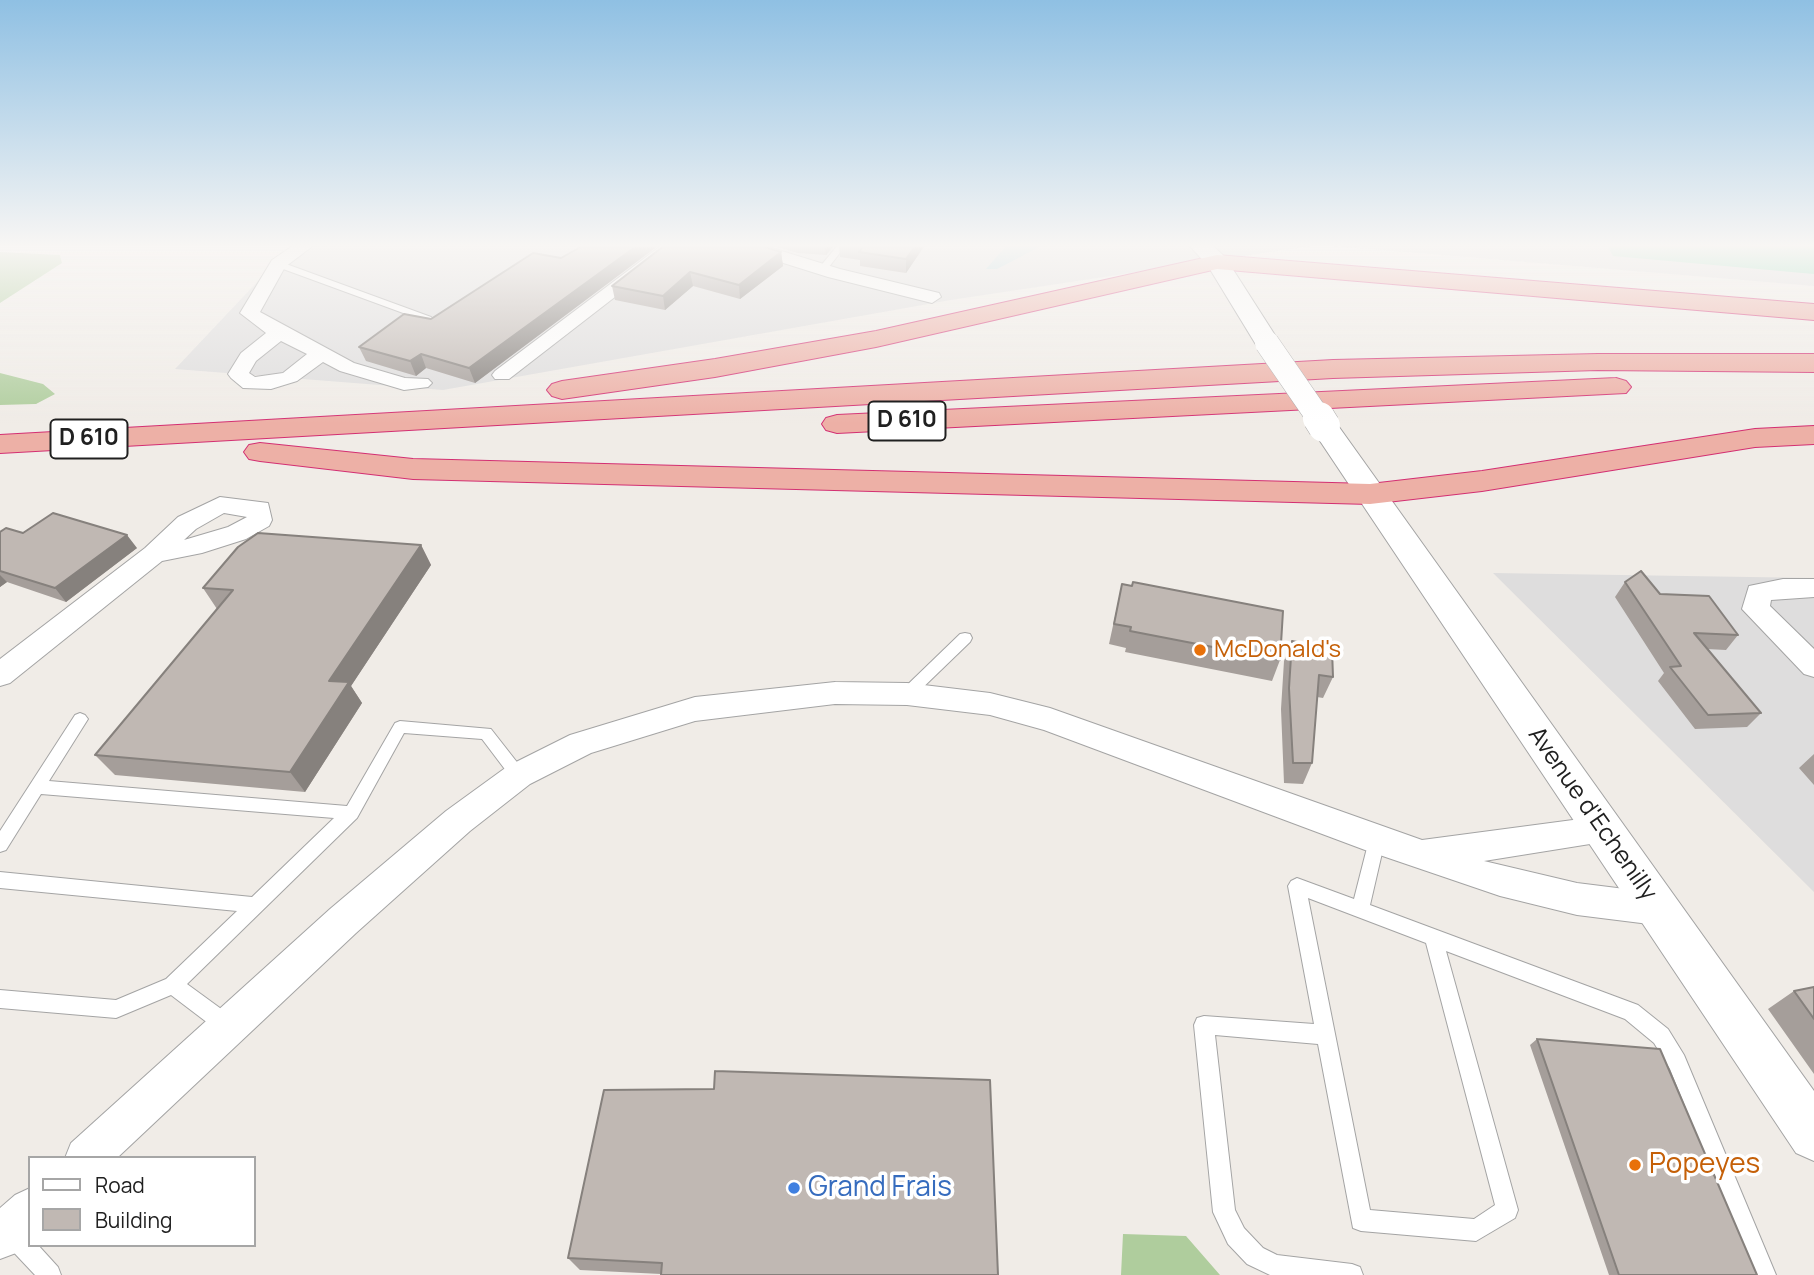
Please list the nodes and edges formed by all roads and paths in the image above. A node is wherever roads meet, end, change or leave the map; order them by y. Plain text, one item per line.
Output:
1 (255, 304) edge
2 (388, 304) edge
3 (595, 304) edge
4 (1024, 304) edge
5 (1245, 304) edge
6 (1729, 304) edge
7 (1814, 312) edge
8 (428, 319) edge
9 (279, 332) junction
10 (320, 353) junction
11 (1814, 363) edge
12 (502, 375) dead end
13 (421, 383) dead end
14 (1814, 385) edge
15 (178, 434) junction
16 (1814, 435) edge
17 (0, 444) edge
18 (260, 452) junction
19 (0, 468) edge
20 (1370, 494) junction
21 (154, 554) dead end
22 (1814, 588) edge
23 (965, 638) dead end
24 (1814, 666) edge
25 (0, 675) edge
26 (907, 694) junction
27 (80, 719) dead end
28 (519, 775) junction
29 (38, 786) junction
30 (351, 813) junction
31 (1603, 830) junction
32 (1377, 840) junction
33 (0, 845) edge
34 (1418, 855) junction
35 (0, 880) edge
36 (255, 905) junction
37 (1657, 909) junction
38 (1360, 910) junction
39 (1434, 939) junction
40 (173, 985) junction
41 (0, 999) edge
42 (228, 1027) junction
43 (1326, 1035) junction
44 (1814, 1135) edge
45 (88, 1156) edge
46 (13, 1225) edge
47 (28, 1245) edge
48 (29, 1247) edge
49 (50, 1275) edge
50 (1352, 1275) edge
51 (1765, 1275) edge

1 - 9 street
2 - 8 lane
3 - 12 street
4 - 15 highway
5 - 20 street, Avenue d'Echenilly, bridge
6 - 7 highway
9 - 10 street
9 - 10 street
10 - 13 street
11 - 15 highway, D 610
14 - 18 highway, D 610
15 - 17 highway, D 610
16 - 20 highway
18 - 19 highway, D 610
18 - 20 highway
20 - 31 street, Avenue d'Echenilly
21 - 25 street
22 - 24 street
23 - 26 lane
26 - 28 street
26 - 32 street
27 - 29 lane
28 - 30 lane
28 - 42 street
29 - 30 lane
29 - 33 lane
30 - 36 lane
31 - 34 street
31 - 37 street, Avenue d'Echenilly
32 - 34 street
32 - 38 lane
34 - 37 street
35 - 36 lane
36 - 40 lane
37 - 44 street, Avenue d'Echenilly
38 - 39 lane
38 - 43 lane
39 - 43 lane
39 - 51 lane
40 - 41 lane
40 - 42 lane
42 - 45 street
43 - 50 lane
46 - 47 lane
48 - 49 lane

